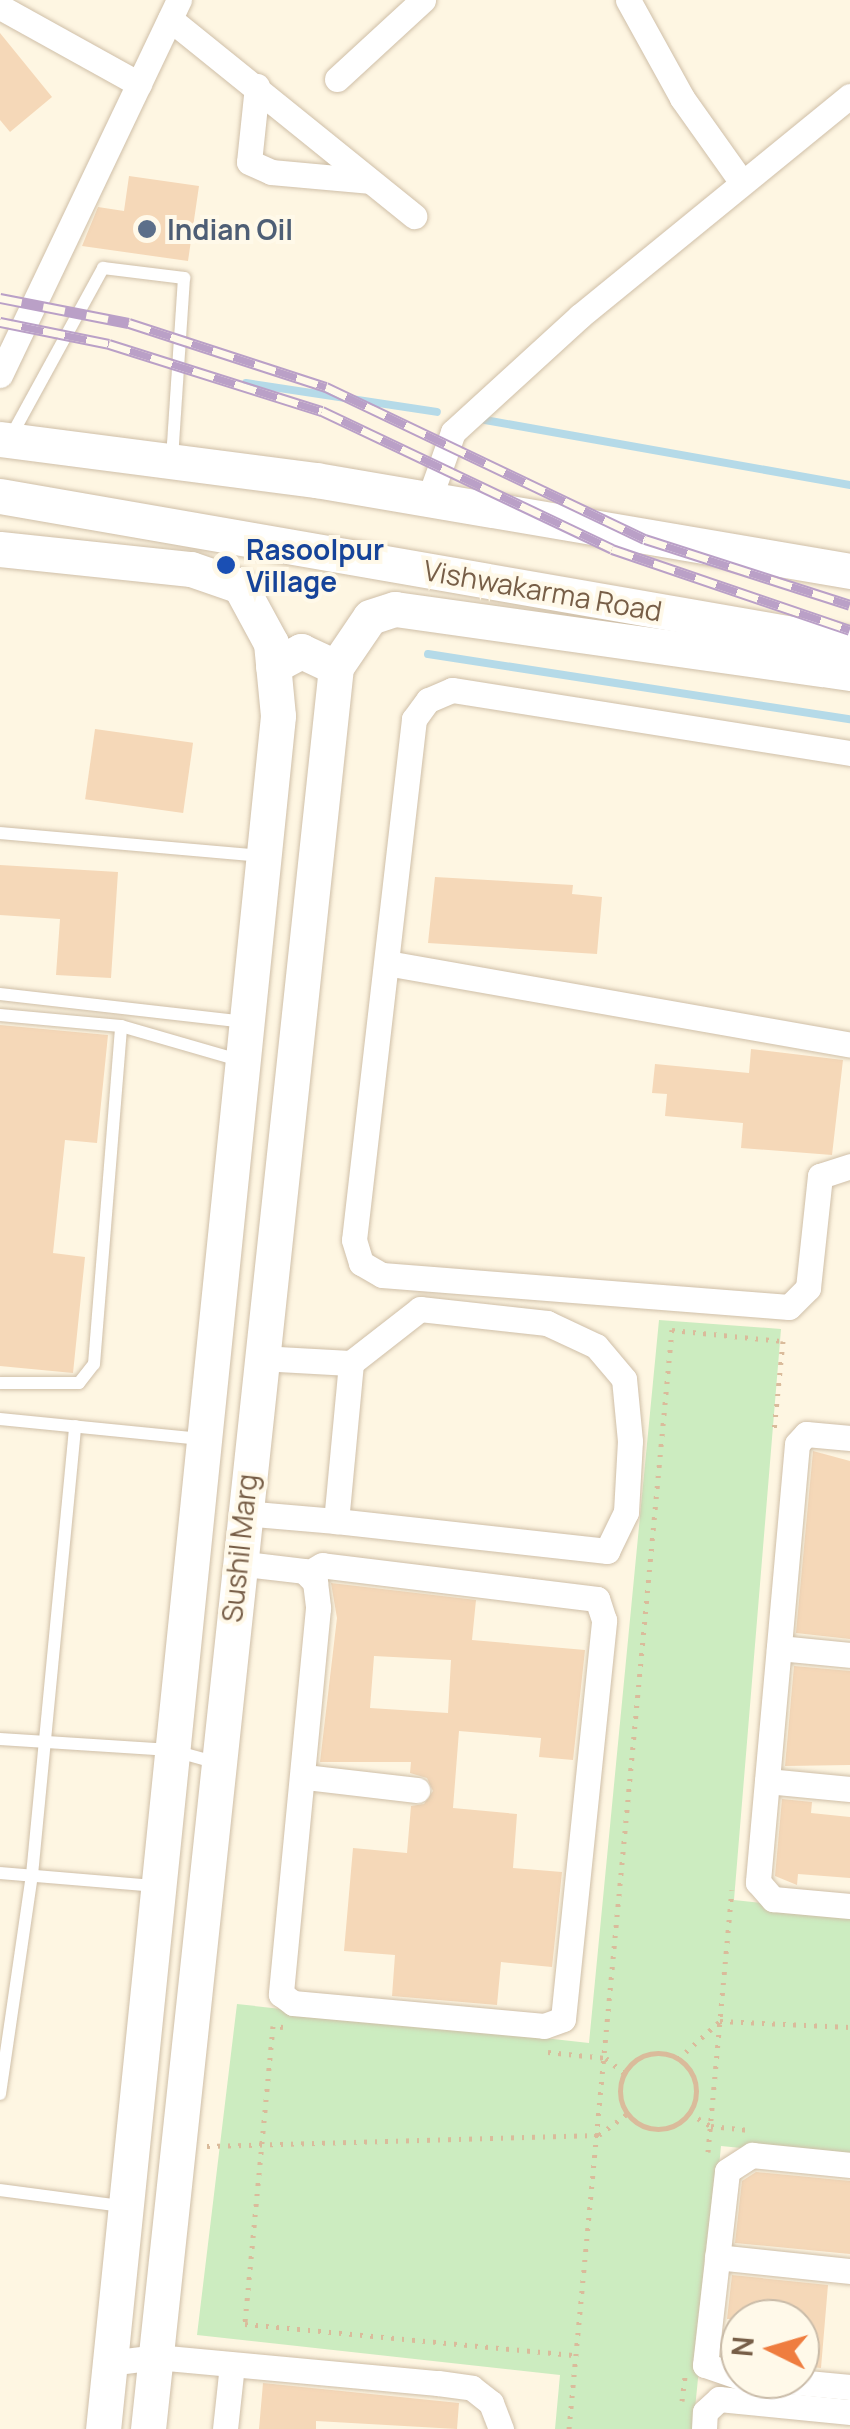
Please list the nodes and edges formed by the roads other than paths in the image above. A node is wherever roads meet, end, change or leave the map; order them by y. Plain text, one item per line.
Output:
1 (423, 0) edge
2 (628, 0) edge
3 (0, 7) edge
4 (175, 9) edge
5 (337, 79) dead end
6 (139, 84) junction
7 (256, 86) junction
8 (850, 96) edge
9 (741, 180) junction
10 (369, 181) junction
11 (414, 216) dead end
12 (0, 375) edge
13 (5, 440) edge
14 (172, 462) junction
15 (0, 496) edge
16 (430, 500) junction
17 (181, 526) junction
18 (0, 549) edge
19 (850, 572) edge
20 (220, 575) junction
21 (739, 640) junction
22 (850, 644) edge
23 (274, 666) junction
24 (336, 667) junction
25 (850, 673) edge
26 (850, 753) edge
27 (0, 833) edge
28 (264, 856) junction
29 (387, 964) junction
30 (0, 994) edge
31 (0, 1015) edge
32 (247, 1022) junction
33 (122, 1026) junction
34 (850, 1045) edge
35 (243, 1061) junction
36 (850, 1166) edge
37 (258, 1358) junction
38 (351, 1363) junction
39 (0, 1383) edge
40 (0, 1419) edge
41 (75, 1426) junction
42 (850, 1438) edge
43 (204, 1440) junction
44 (243, 1513) junction
45 (336, 1521) junction
46 (238, 1563) junction
47 (307, 1574) junction
48 (779, 1648) junction
49 (850, 1655) edge
50 (0, 1739) edge
51 (45, 1739) junction
52 (172, 1750) junction
53 (217, 1763) junction
54 (306, 1777) junction
55 (767, 1781) junction
56 (417, 1790) dead end
57 (850, 1790) edge
58 (0, 1873) edge
59 (32, 1876) junction
60 (158, 1886) junction
61 (850, 1906) edge
62 (0, 2094) edge
63 (850, 2165) edge
64 (0, 2190) edge
65 (122, 2206) junction
66 (717, 2257) junction
67 (850, 2271) edge
68 (156, 2357) junction
69 (109, 2364) junction
70 (232, 2365) junction
71 (720, 2373) edge
72 (820, 2384) edge
73 (850, 2387) edge
74 (850, 2412) edge
75 (102, 2429) edge
76 (148, 2429) edge
77 (225, 2429) edge
78 (501, 2429) edge
79 (704, 2429) edge

1 - 5 street
2 - 9 street
3 - 6 street
4 - 6 street
4 - 7 street
6 - 12 street
7 - 10 street
7 - 10 street
8 - 9 street
9 - 16 street
10 - 11 street
13 - 14 street
13 - 14 lane
14 - 16 street
15 - 17 street, Vishwakarma Road
16 - 19 street
17 - 20 street, Sushil Marg
17 - 21 street, Vishwakarma Road
18 - 20 street
20 - 23 street, Sushil Marg
21 - 22 street, Vishwakarma Road
21 - 24 street
21 - 25 street
23 - 24 street
23 - 28 street, Sushil Marg
24 - 37 street, Sushil Marg
26 - 29 street
27 - 28 lane
28 - 32 street, Sushil Marg
29 - 34 street
29 - 36 street
30 - 32 lane
31 - 33 lane
32 - 35 street, Sushil Marg
33 - 35 lane
33 - 39 lane
35 - 43 street, Sushil Marg
37 - 38 street
37 - 44 street, Sushil Marg
38 - 45 street
38 - 45 street
40 - 41 lane
41 - 43 lane
41 - 51 lane
42 - 48 street
43 - 52 street, Sushil Marg
44 - 45 street
44 - 46 street, Sushil Marg
46 - 47 street
46 - 53 street, Sushil Marg
47 - 54 street
47 - 54 street
48 - 49 street
48 - 55 street
50 - 51 lane
51 - 52 lane
51 - 59 lane
52 - 53 lane
52 - 60 street, Sushil Marg
53 - 68 street, Sushil Marg
54 - 56 street
55 - 57 street
55 - 61 street
58 - 59 lane
59 - 60 lane
59 - 62 lane
60 - 65 street, Sushil Marg
63 - 66 street
64 - 65 lane
65 - 69 street, Sushil Marg
66 - 67 street
66 - 71 street
68 - 69 street
68 - 70 street
68 - 76 street, Sushil Marg
69 - 75 street, Sushil Marg
70 - 77 street
70 - 78 street
72 - 73 street
74 - 79 street

